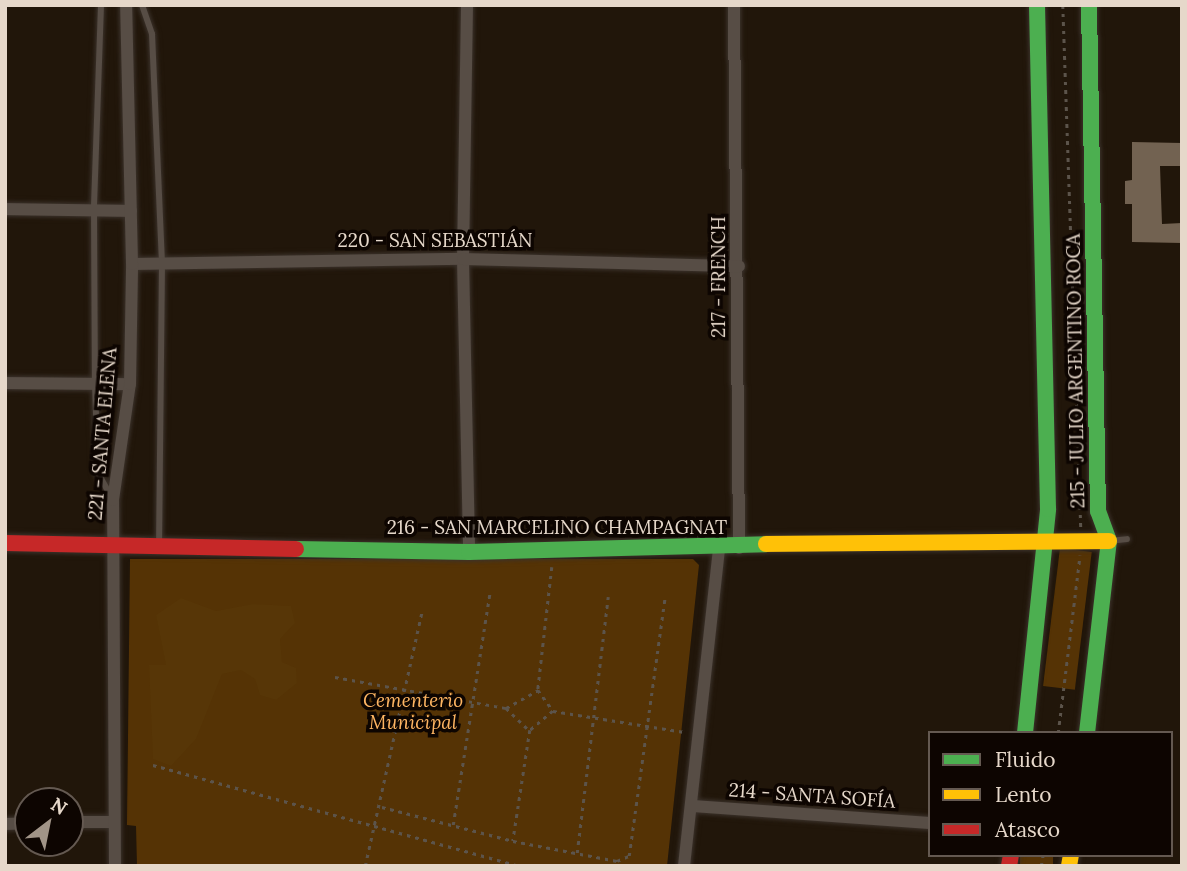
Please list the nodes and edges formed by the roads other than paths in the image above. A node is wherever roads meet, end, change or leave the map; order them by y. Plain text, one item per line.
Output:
1 (101, 5) edge
2 (125, 5) edge
3 (142, 5) edge
4 (467, 5) edge
5 (734, 5) edge
6 (1037, 5) edge
7 (1089, 5) edge
8 (5, 209) edge
9 (94, 210) junction
10 (131, 211) junction
11 (463, 259) junction
12 (162, 263) junction
13 (132, 264) junction
14 (739, 266) junction
15 (5, 383) edge
16 (95, 384) junction
17 (130, 384) junction
18 (113, 500) junction
19 (1046, 539) junction
20 (1127, 539) dead end
21 (1109, 541) junction
22 (5, 543) edge
23 (114, 545) junction
24 (159, 547) junction
25 (719, 548) junction
26 (739, 548) junction
27 (469, 552) junction
28 (1025, 731) edge
29 (1087, 731) edge
30 (692, 806) junction
31 (84, 822) edge
32 (114, 822) junction
33 (928, 823) edge
34 (114, 866) edge
35 (684, 866) edge

1 - 9 lane
2 - 10 street, 221 - SANTA ELENA
3 - 12 lane
4 - 11 street
5 - 14 street, 217 - FRENCH
6 - 19 street, 215 - JULIO ARGENTINO ROCA
7 - 21 street, 215 - JULIO ARGENTINO ROCA
8 - 9 street
9 - 10 street
9 - 16 lane
10 - 13 street, 221 - SANTA ELENA
11 - 12 street, 220 - SAN SEBASTIÁN
11 - 14 street, 220 - SAN SEBASTIÁN
11 - 27 street
12 - 13 street, 220 - SAN SEBASTIÁN
12 - 24 lane
13 - 17 street, 221 - SANTA ELENA
14 - 26 street, 217 - FRENCH
15 - 16 street
16 - 17 street
16 - 18 lane
17 - 18 street, 221 - SANTA ELENA
18 - 23 street, 221 - SANTA ELENA
19 - 21 street, 216 - SAN MARCELINO CHAMPAGNAT
19 - 26 street, 216 - SAN MARCELINO CHAMPAGNAT
19 - 28 street, 215 - JULIO ARGENTINO ROCA
20 - 21 lane
21 - 29 street, 215 - JULIO ARGENTINO ROCA
22 - 23 street, 216 - SAN MARCELINO CHAMPAGNAT
23 - 24 street, 216 - SAN MARCELINO CHAMPAGNAT
23 - 32 street, 221 - SANTA ELENA
24 - 27 street, 216 - SAN MARCELINO CHAMPAGNAT
25 - 26 street, 216 - SAN MARCELINO CHAMPAGNAT
25 - 27 street, 216 - SAN MARCELINO CHAMPAGNAT
25 - 30 street
30 - 33 street, 214 - SANTA SOFÍA
30 - 35 street
31 - 32 street
32 - 34 street, 221 - SANTA ELENA

